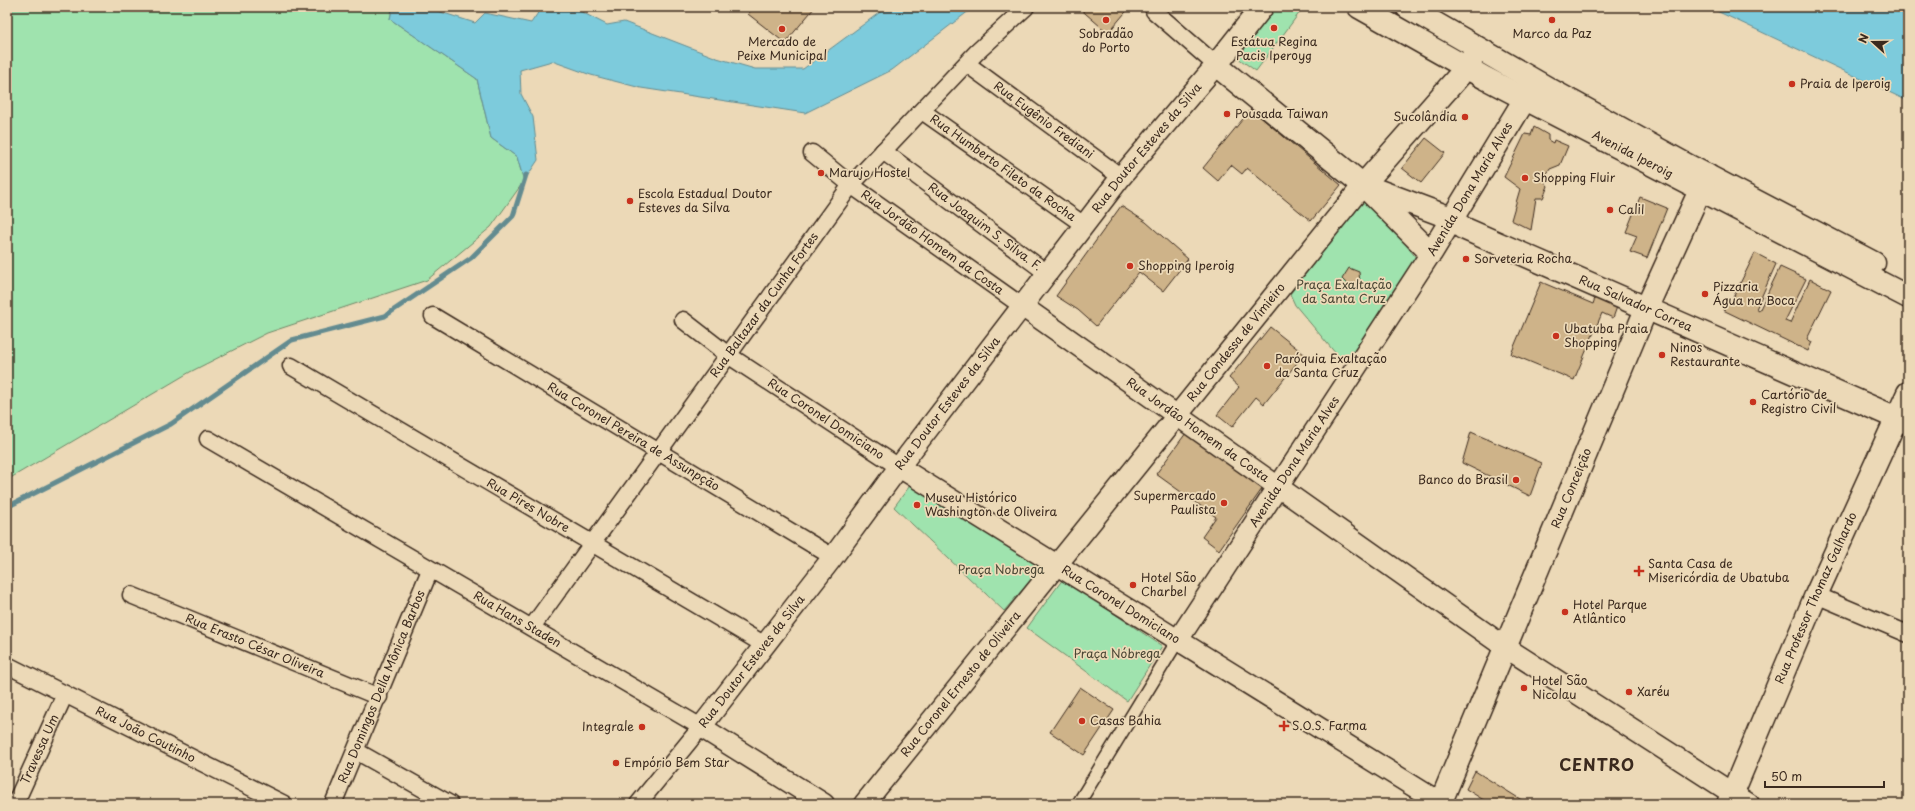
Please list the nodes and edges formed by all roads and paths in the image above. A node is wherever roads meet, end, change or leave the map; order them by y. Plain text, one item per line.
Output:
1 (1026, 7) edge
2 (1262, 7) edge
3 (1359, 7) edge
4 (1407, 7) edge
5 (1152, 9) edge
6 (1478, 48) junction
7 (967, 64) junction
8 (1216, 65) junction
9 (1466, 68) junction
10 (1525, 99) junction
11 (922, 111) junction
12 (812, 152) dead end
13 (883, 152) junction
14 (1121, 177) junction
15 (1703, 183) junction
16 (851, 185) junction
17 (1363, 185) junction
18 (1451, 218) junction
19 (1084, 225) junction
20 (1431, 253) junction
21 (1047, 274) junction
22 (1908, 280) edge
23 (1908, 297) edge
24 (1022, 306) junction
25 (1647, 307) junction
26 (433, 316) dead end
27 (683, 320) dead end
28 (728, 355) junction
29 (291, 366) dead end
30 (1908, 393) edge
31 (1176, 416) junction
32 (1903, 420) edge
33 (208, 439) dead end
34 (659, 451) junction
35 (899, 466) junction
36 (1278, 488) junction
37 (592, 543) junction
38 (833, 557) junction
39 (1057, 565) junction
40 (430, 570) junction
41 (131, 595) dead end
42 (1816, 595) junction
43 (532, 627) junction
44 (1908, 634) edge
45 (1178, 640) junction
46 (765, 645) junction
47 (1505, 647) junction
48 (7, 665) edge
49 (64, 694) junction
50 (379, 697) junction
51 (701, 726) junction
52 (356, 751) junction
53 (1737, 800) edge
54 (15, 804) edge
55 (284, 804) edge
56 (333, 804) edge
57 (450, 804) edge
58 (638, 804) edge
59 (824, 804) edge
60 (864, 804) edge
61 (1078, 804) edge
62 (1440, 804) edge

1 - 7 street, Rua Baltazar da Cunha Fortes
2 - 8 main road, Rua Doutor Esteves da Silva
3 - 9 main road, Avenida Iperoig
4 - 6 main road, Avenida Iperoig
5 - 8 street, Rua Salvador Correa
6 - 9 main road, Rua Condessa de Vimieiro
6 - 15 main road, Avenida Iperoig
7 - 11 street, Rua Baltazar da Cunha Fortes
7 - 14 street, Rua Eugênio Frediani
8 - 14 street, Rua Doutor Esteves da Silva
8 - 17 main road, Rua Salvador Correa
9 - 10 main road, Avenida Iperoig
9 - 17 main road, Rua Condessa de Vimieiro
10 - 15 main road, Avenida Iperoig
10 - 18 main road, Avenida Dona Maria Alves
11 - 13 street, Rua Baltazar da Cunha Fortes
11 - 19 street, Rua Humberto Fileto da Rocha
12 - 16 street, Rua Jordão Homem da Costa
13 - 16 street, Rua Baltazar da Cunha Fortes
13 - 21 street, Rua Joaquim S. Silva. F.
14 - 19 street, Rua Doutor Esteves da Silva
15 - 22 main road, Avenida Iperoig
15 - 23 main road, Avenida Iperoig
15 - 25 main road, Rua Conceição
16 - 24 street, Rua Jordão Homem da Costa
16 - 28 street, Rua Baltazar da Cunha Fortes
17 - 18 main road, Rua Salvador Correa
17 - 20 main road, Rua Salvador Correa
17 - 31 street, Rua Condessa de Vimieiro
18 - 20 main road, Avenida Dona Maria Alves
18 - 25 main road, Rua Salvador Correa
19 - 21 street, Rua Doutor Esteves da Silva
20 - 36 street, Avenida Dona Maria Alves
21 - 24 street, Rua Doutor Esteves da Silva
24 - 31 street, Rua Jordão Homem da Costa
24 - 35 street, Rua Doutor Esteves da Silva
25 - 32 main road, Rua Salvador Correa
25 - 47 main road, Rua Conceição
26 - 34 street, Rua Coronel Pereira de Assunpção
27 - 28 street, Rua Coronel Domiciano
28 - 34 street, Rua Baltazar da Cunha Fortes
28 - 35 street, Rua Coronel Domiciano
29 - 37 street, Rua Pires Nobre
30 - 32 main road, Rua Professor Thomaz Galhardo
31 - 36 street, Rua Jordão Homem da Costa
31 - 39 street, Rua Condessa de Vimieiro
32 - 42 main road, Rua Professor Thomaz Galhardo
33 - 40 street, Rua Hans Staden
34 - 37 street, Rua Baltazar da Cunha Fortes
34 - 38 street, Rua Coronel Pereira de Assunpção
35 - 38 street, Rua Doutor Esteves da Silva
35 - 39 street, Rua Coronel Domiciano
36 - 45 street, Avenida Dona Maria Alves
36 - 47 street, Rua Jordão Homem da Costa
37 - 43 street, Rua Baltazar da Cunha Fortes
37 - 46 street, Rua Pires Nobre
38 - 46 street, Rua Doutor Esteves da Silva
39 - 45 street, Rua Coronel Domiciano
39 - 60 street, Rua Coronel Ernesto de Oliveira
40 - 43 street, Rua Hans Staden
40 - 50 street, Rua Domingos Della Mônica Barbos
41 - 50 street, Rua Erasto César Oliveira
42 - 44 street
42 - 53 main road, Rua Professor Thomaz Galhardo
43 - 51 street, Rua Hans Staden
45 - 61 street, Avenida Dona Maria Alves
45 - 62 street, Rua Coronel Domiciano
46 - 51 street, Rua Doutor Esteves da Silva
47 - 53 street, Rua Jordão Homem da Costa
47 - 62 main road, Rua Conceição
48 - 49 street, Rua João Coutinho
49 - 54 street, Travessa Um
49 - 55 street, Rua João Coutinho
50 - 52 street, Rua Domingos Della Mônica Barbos
51 - 58 street, Rua Doutor Esteves da Silva
51 - 59 street, Rua Hans Staden
52 - 56 street, Rua Domingos Della Mônica Barbos
52 - 57 street

